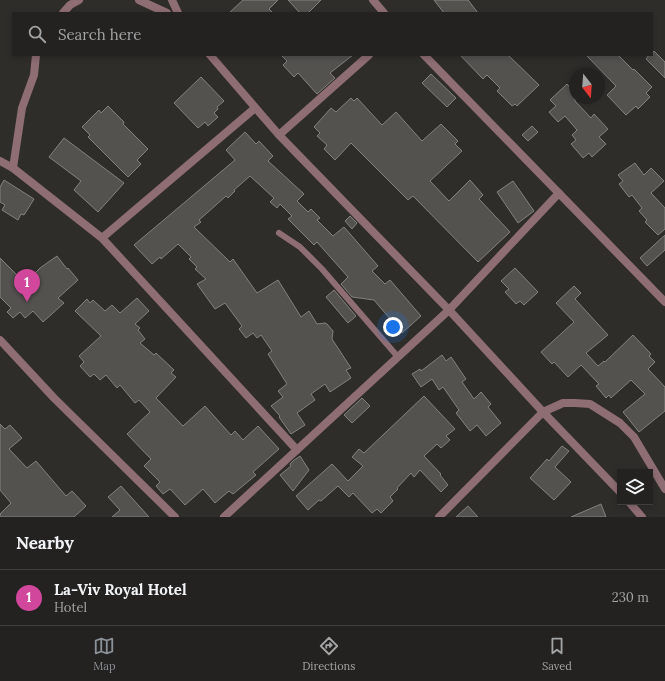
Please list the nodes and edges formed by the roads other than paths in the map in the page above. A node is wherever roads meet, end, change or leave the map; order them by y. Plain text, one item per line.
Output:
1 (79, 0) edge
2 (139, 0) edge
3 (172, 0) edge
4 (372, 0) edge
5 (64, 12) edge
6 (165, 12) edge
7 (178, 12) edge
8 (383, 12) edge
9 (36, 56) edge
10 (211, 56) edge
11 (368, 56) edge
12 (425, 56) edge
13 (255, 108) junction
14 (279, 135) junction
15 (0, 161) edge
16 (13, 168) junction
17 (559, 192) junction
18 (279, 233) dead end
19 (102, 238) junction
20 (665, 302) edge
21 (449, 310) junction
22 (0, 340) edge
23 (398, 357) junction
24 (543, 412) junction
25 (297, 450) junction
26 (617, 489) edge
27 (665, 490) edge
28 (632, 505) edge
29 (175, 517) edge
30 (224, 517) edge
31 (439, 517) edge
32 (642, 517) edge

1 - 5 street
2 - 6 street
3 - 7 street
4 - 8 street
9 - 16 street
10 - 13 street
11 - 14 street
12 - 17 street
13 - 14 street
13 - 19 street
14 - 21 street
15 - 16 street
16 - 19 street
17 - 20 street
17 - 21 street
18 - 23 lane
19 - 25 street
21 - 23 street
21 - 24 street
22 - 29 street
23 - 25 street
24 - 26 street
24 - 27 street
24 - 31 street
25 - 30 street
28 - 32 street

